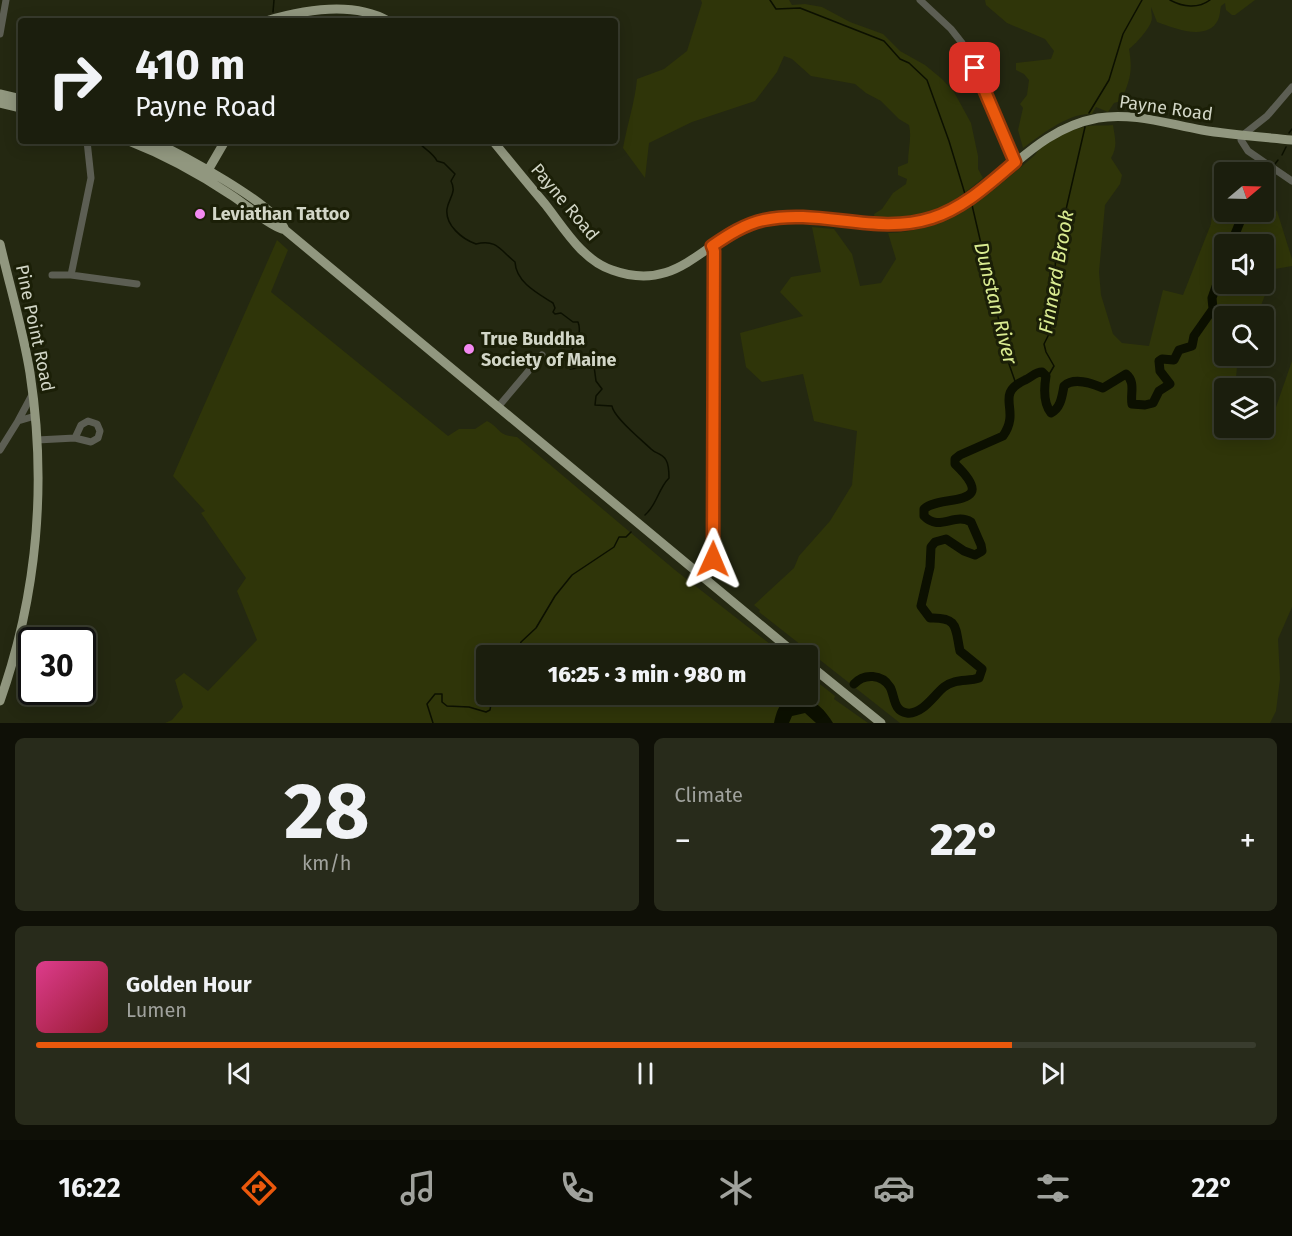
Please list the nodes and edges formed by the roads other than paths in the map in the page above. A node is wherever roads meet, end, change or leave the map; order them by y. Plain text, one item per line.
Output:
1 (6, 0) edge
2 (920, 0) edge
3 (280, 18) edge
4 (381, 18) edge
5 (0, 34) edge
6 (1292, 87) edge
7 (0, 94) edge
8 (18, 98) edge
9 (3, 105) edge
10 (18, 108) edge
11 (1242, 135) junction
12 (1292, 141) edge
13 (86, 144) edge
14 (136, 144) edge
15 (157, 144) edge
16 (223, 144) edge
17 (495, 144) edge
18 (1015, 162) junction
19 (206, 173) junction
20 (1292, 181) edge
21 (0, 244) edge
22 (712, 246) junction
23 (52, 275) dead end
24 (71, 275) junction
25 (137, 284) dead end
26 (542, 355) dead end
27 (33, 393) junction
28 (498, 407) junction
29 (35, 416) junction
30 (18, 421) junction
31 (75, 438) dead end
32 (37, 440) junction
33 (0, 450) edge
34 (707, 580) junction
35 (785, 645) edge
36 (818, 672) edge
37 (0, 701) edge
38 (880, 723) edge

1 - 5 street
2 - 18 street
3 - 4 main road
6 - 11 street
7 - 8 main road
9 - 10 main road
11 - 12 main road, Payne Road
11 - 18 main road, Payne Road
11 - 20 street
13 - 24 street
14 - 19 main road
15 - 19 main road
16 - 19 main road
17 - 22 main road, Payne Road
18 - 22 main road, Payne Road
19 - 28 main road
21 - 27 main road, Pine Point Road
22 - 34 street
23 - 24 street
24 - 25 street
26 - 28 street
27 - 29 main road, Pine Point Road
27 - 30 street
28 - 34 main road
29 - 30 street
29 - 32 main road, Pine Point Road
30 - 33 street
31 - 32 street
32 - 37 main road, Pine Point Road
34 - 35 main road
36 - 38 main road

